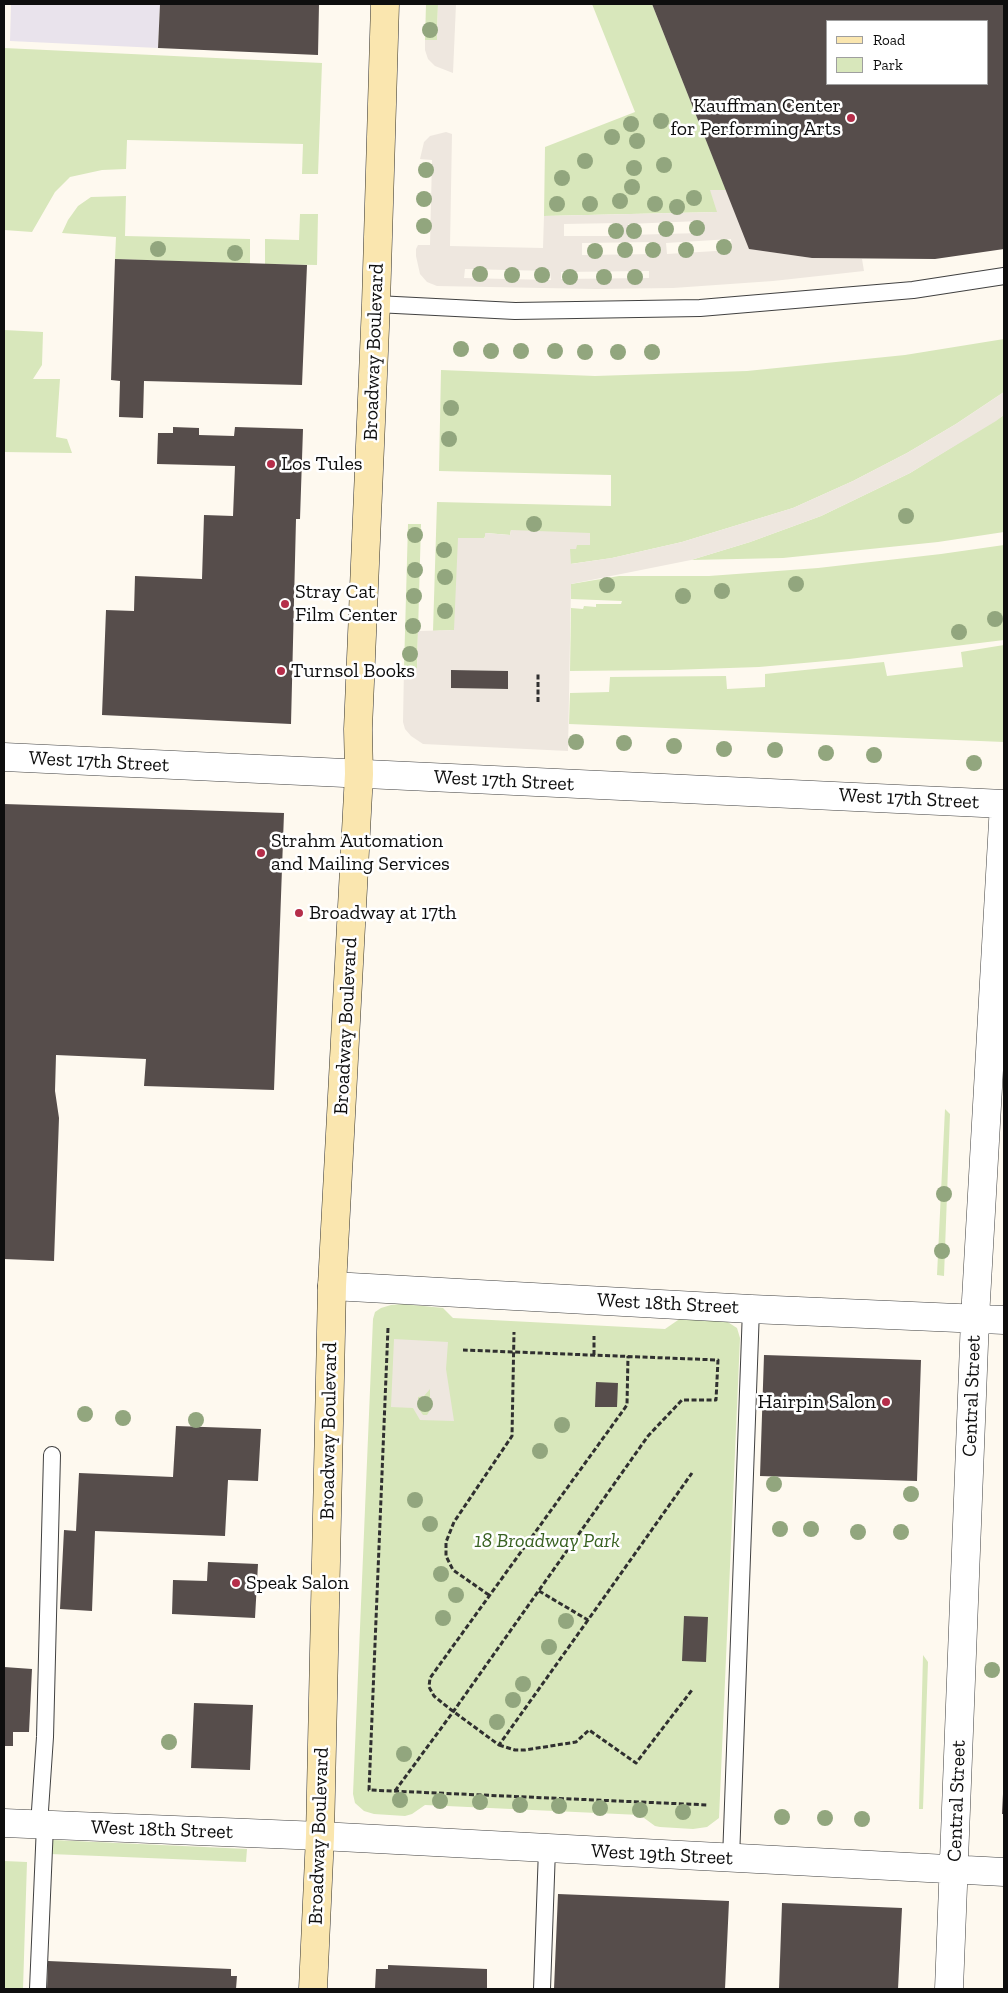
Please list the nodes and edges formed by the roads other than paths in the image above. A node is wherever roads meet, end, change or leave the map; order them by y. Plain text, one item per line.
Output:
1 (385, 4) edge
2 (1004, 276) edge
3 (376, 304) junction
4 (4, 757) edge
5 (359, 774) junction
6 (1004, 804) edge
7 (996, 1098) edge
8 (332, 1286) junction
9 (751, 1309) junction
10 (975, 1318) junction
11 (1004, 1320) edge
12 (52, 1454) dead end
13 (4, 1823) edge
14 (42, 1825) junction
15 (320, 1836) junction
16 (547, 1849) junction
17 (731, 1859) junction
18 (955, 1870) junction
19 (1004, 1872) edge
20 (38, 1989) edge
21 (313, 1989) edge
22 (542, 1989) edge
23 (949, 1989) edge

1 - 3 main road, Broadway Boulevard
2 - 3 lane
3 - 5 main road, Broadway Boulevard
4 - 5 street, West 17th Street
5 - 6 street, West 17th Street
5 - 8 main road, Broadway Boulevard
6 - 7 street, Central Street
7 - 10 street, Central Street
8 - 9 street, West 18th Street
8 - 15 main road, Broadway Boulevard
9 - 10 street, West 18th Street
9 - 17 lane
10 - 11 street, West 18th Street
10 - 18 street, Central Street
12 - 14 lane
13 - 14 street, West 18th Street
14 - 15 street, West 18th Street
14 - 20 lane
15 - 16 street, West 19th Street
15 - 21 main road, Broadway Boulevard
16 - 17 street, West 19th Street
16 - 22 lane
17 - 18 street, West 19th Street
18 - 19 street, West 19th Street
18 - 23 street, Central Street

